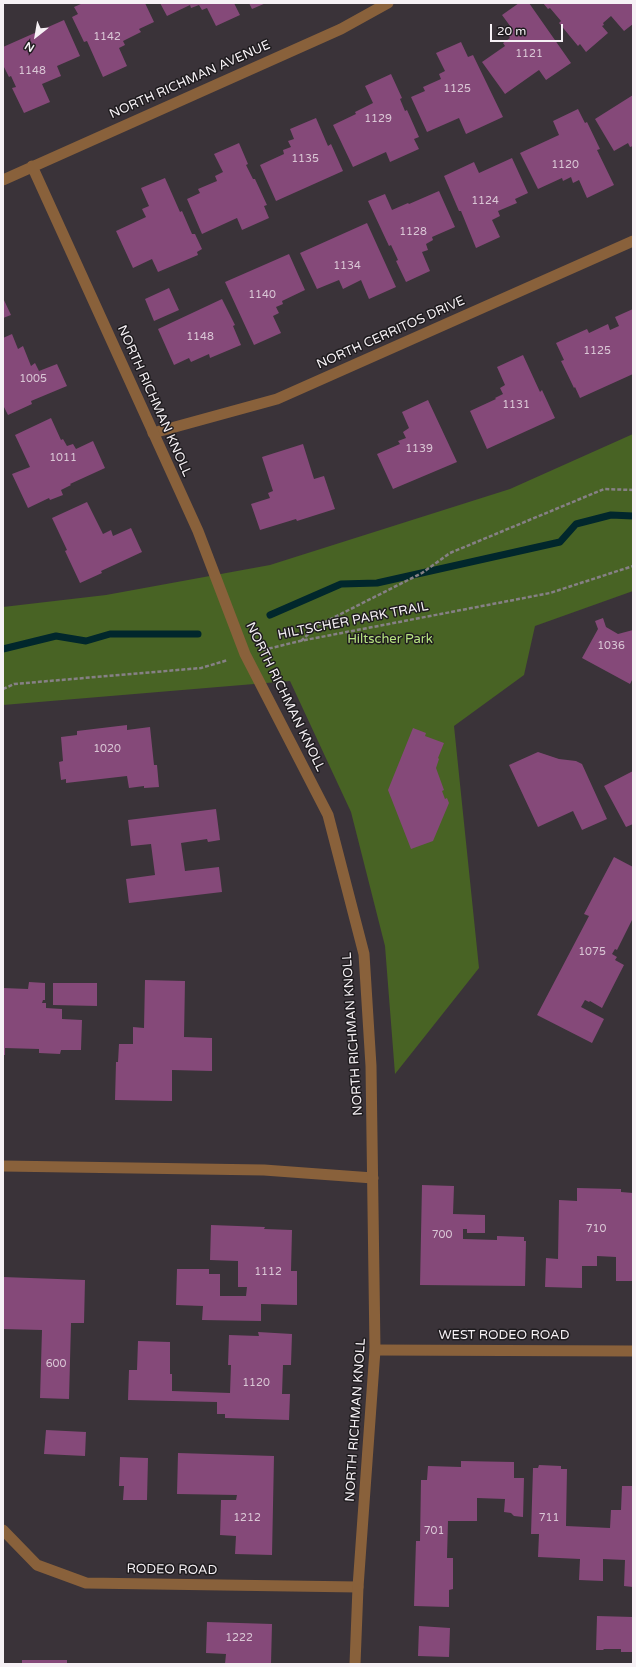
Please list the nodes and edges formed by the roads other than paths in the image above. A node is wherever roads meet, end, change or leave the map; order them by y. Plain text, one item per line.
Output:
1 (388, 3) edge
2 (32, 166) junction
3 (3, 180) edge
4 (633, 241) edge
5 (153, 433) junction
6 (3, 1166) edge
7 (373, 1178) junction
8 (375, 1350) junction
9 (633, 1351) edge
10 (3, 1530) edge
11 (358, 1587) junction
12 (355, 1664) edge

1 - 2 street, NORTH RICHMAN AVENUE
2 - 3 street, NORTH RICHMAN AVENUE
2 - 5 street, NORTH RICHMAN KNOLL
4 - 5 street, NORTH CERRITOS DRIVE
5 - 7 street, NORTH RICHMAN KNOLL
6 - 7 street
7 - 8 street, NORTH RICHMAN KNOLL
8 - 9 street, WEST RODEO ROAD
8 - 11 street, NORTH RICHMAN KNOLL
10 - 11 street, RODEO ROAD
11 - 12 street, NORTH RICHMAN KNOLL

